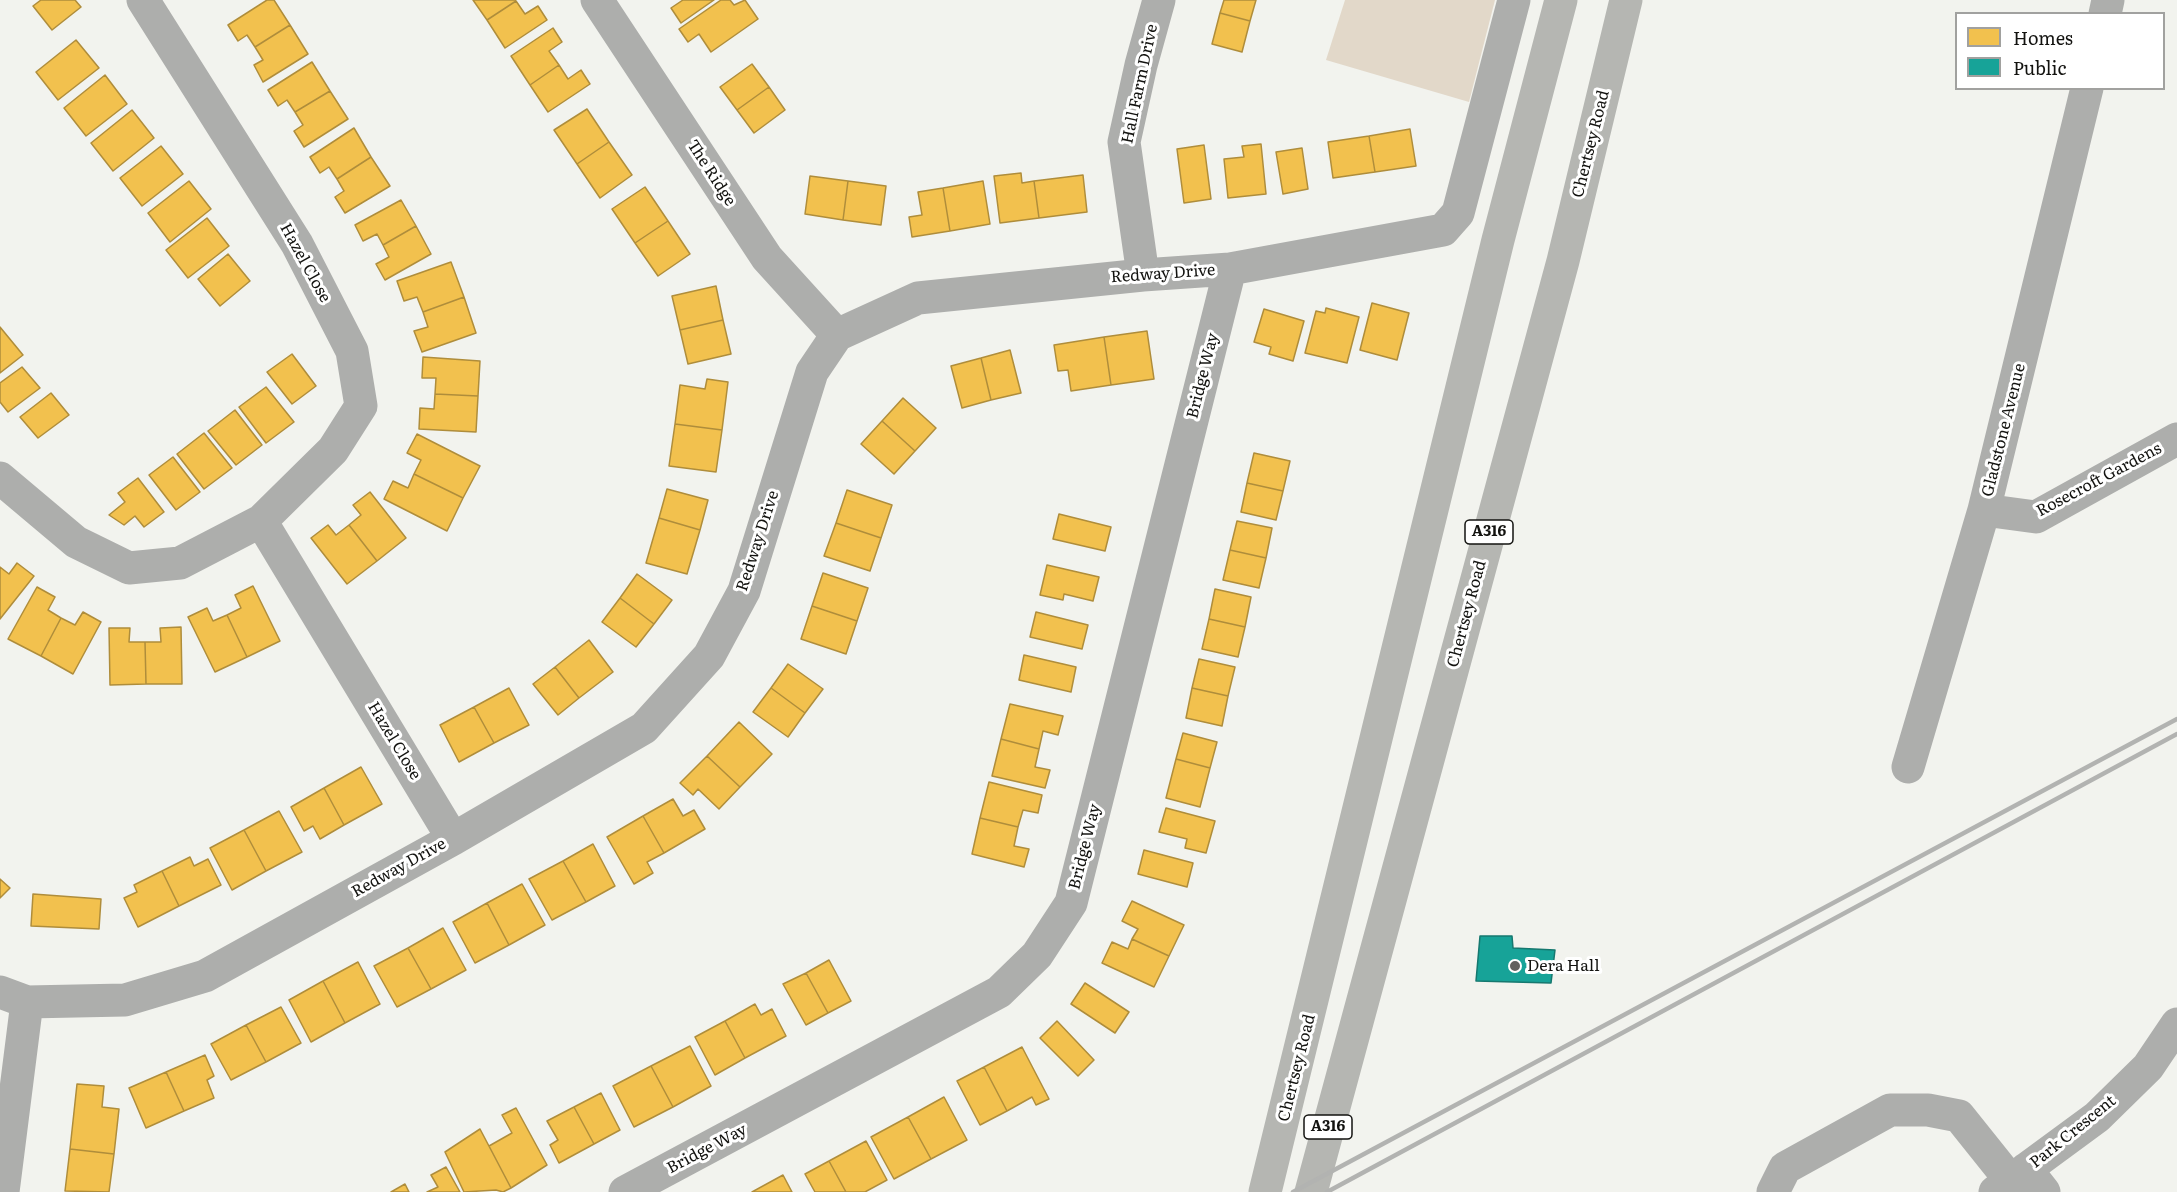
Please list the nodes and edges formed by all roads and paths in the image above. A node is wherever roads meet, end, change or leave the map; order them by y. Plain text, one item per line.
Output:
1 (143, 0) edge
2 (597, 0) edge
3 (1160, 0) edge
4 (1514, 0) edge
5 (1561, 0) edge
6 (1626, 0) edge
7 (2087, 90) edge
8 (1230, 269) junction
9 (1143, 275) junction
10 (837, 335) junction
11 (2177, 439) edge
12 (0, 478) edge
13 (1984, 510) junction
14 (261, 521) junction
15 (1908, 767) dead end
16 (453, 838) junction
17 (13, 997) edge
18 (2177, 1023) edge
19 (2019, 1184) edge
20 (3, 1192) edge
21 (625, 1192) edge
22 (1265, 1192) edge
23 (1311, 1192) edge
24 (1773, 1192) edge

1 - 14 street, Hazel Close
2 - 10 street, The Ridge
3 - 9 street, Hall Farm Drive
4 - 8 street, Redway Drive
5 - 22 highway, Chertsey Road / A316
6 - 23 highway, Chertsey Road / A316
7 - 13 street, Gladstone Avenue
8 - 9 street, Redway Drive
8 - 21 street, Bridge Way
9 - 10 street, Redway Drive
10 - 16 street, Redway Drive
11 - 13 street, Rosecroft Gardens
12 - 14 street, Hazel Close
13 - 15 street, Gladstone Avenue
14 - 16 street, Hazel Close
16 - 17 street, Redway Drive
17 - 20 street
18 - 19 street, Park Crescent
19 - 24 street, Park Crescent

